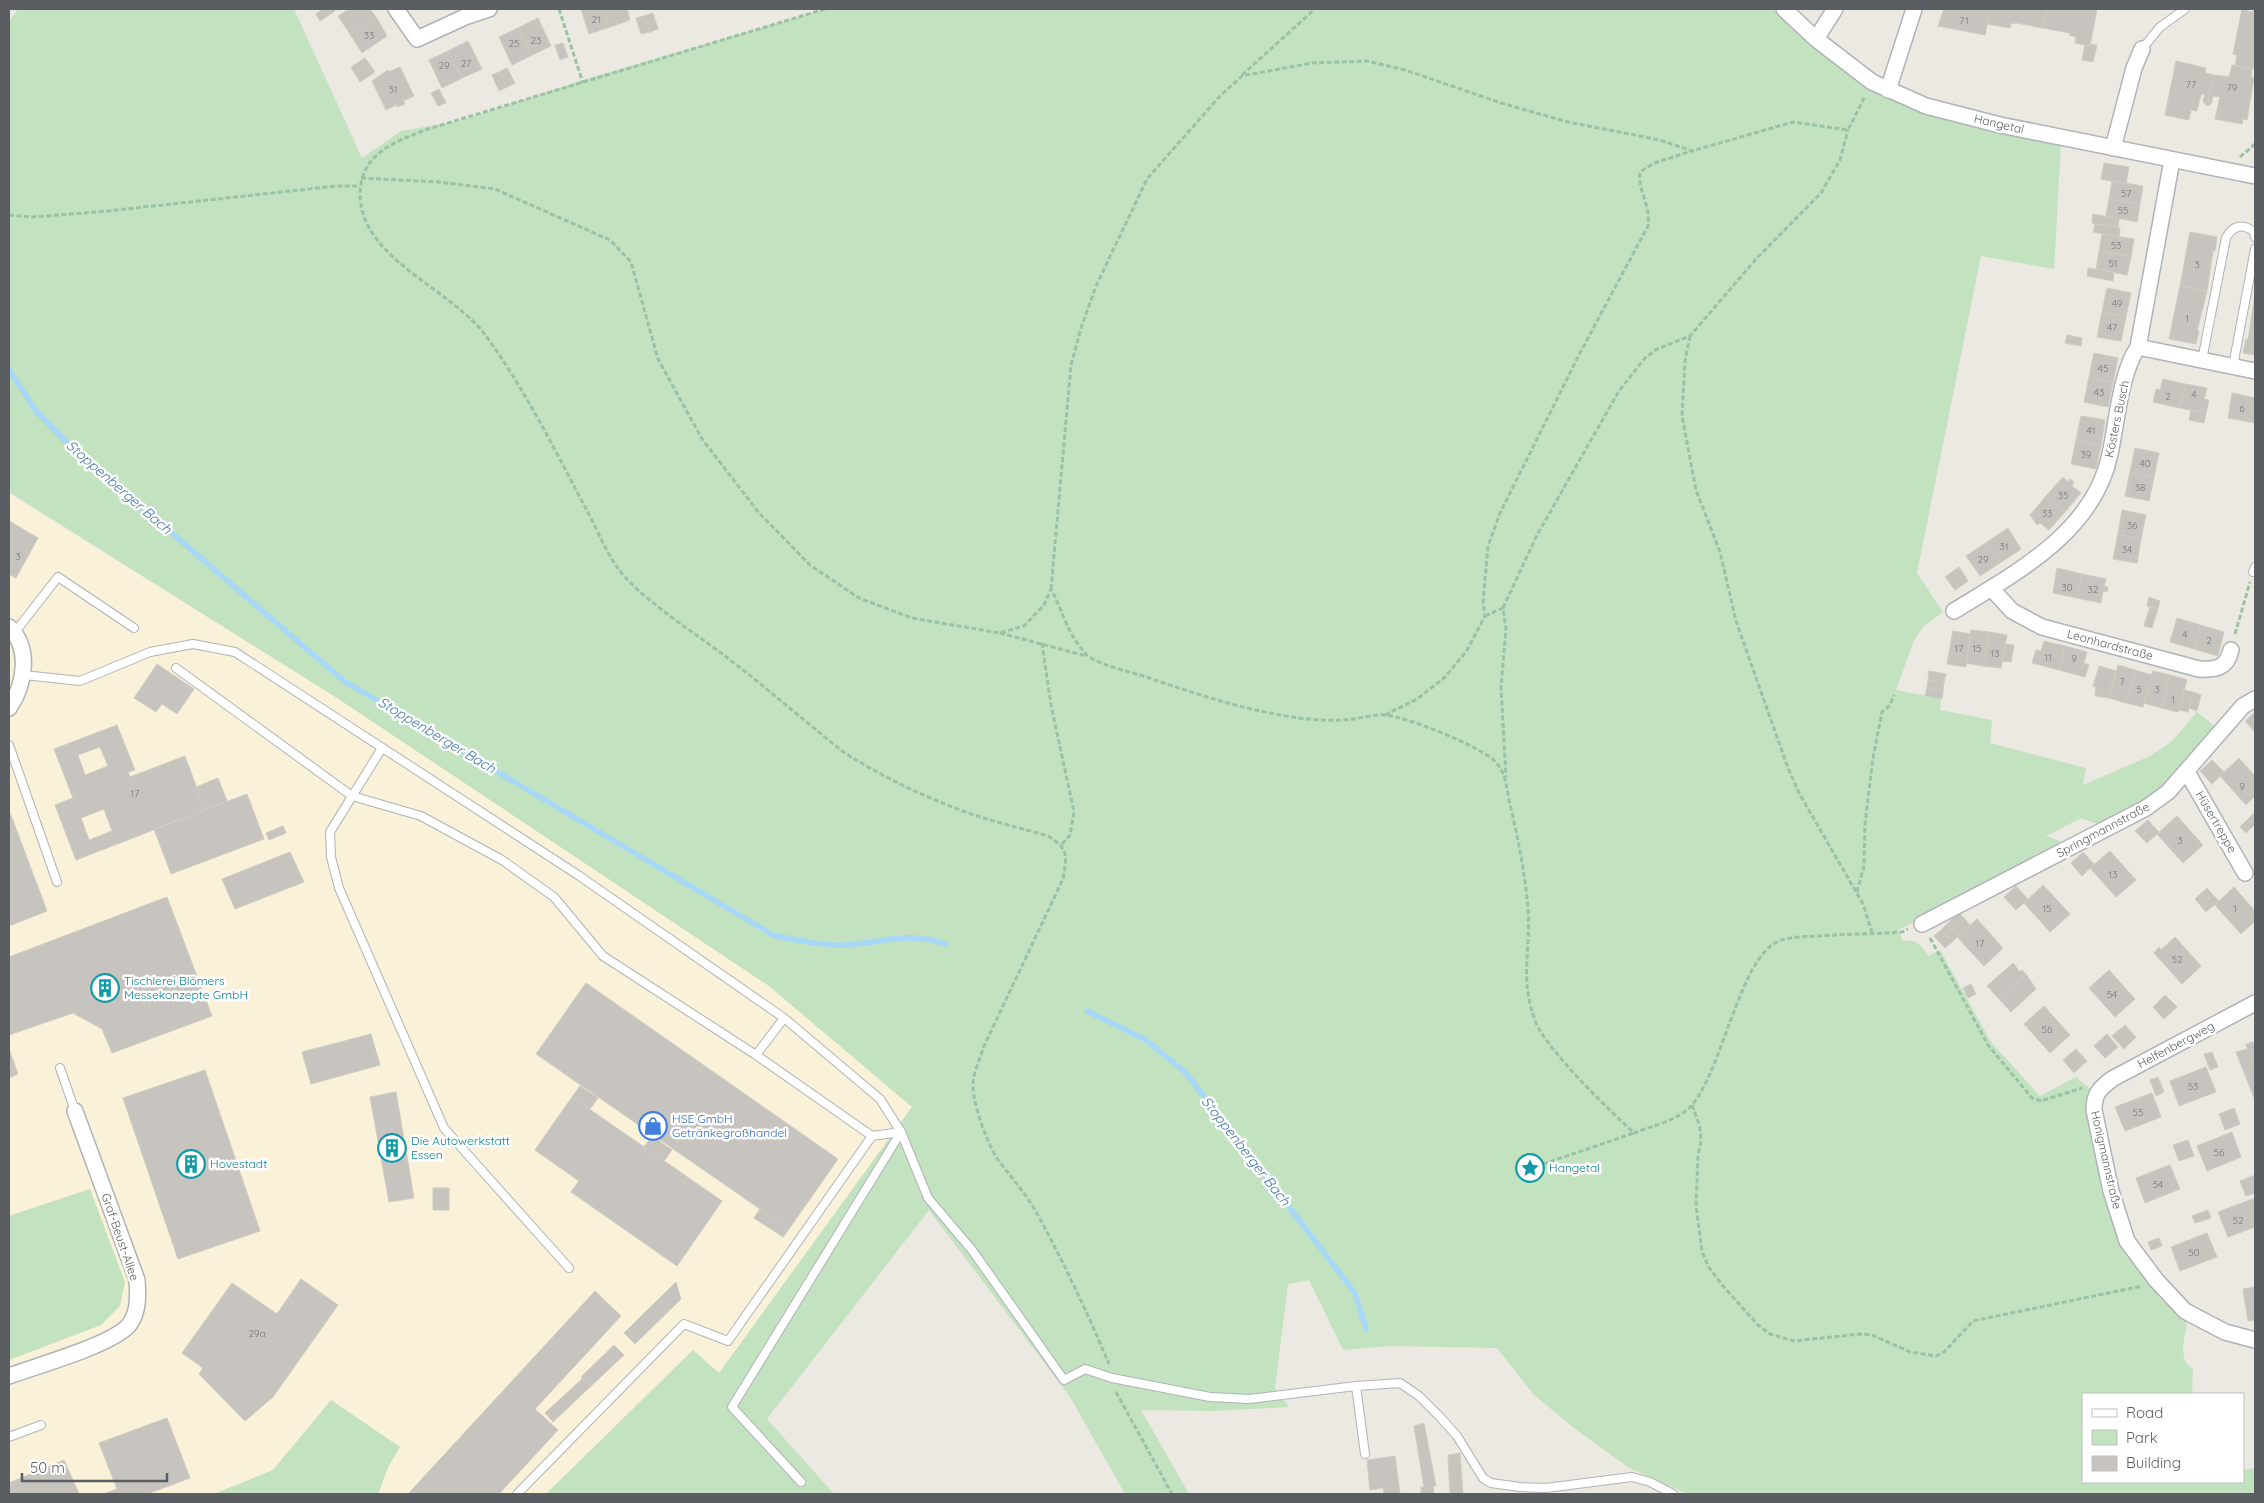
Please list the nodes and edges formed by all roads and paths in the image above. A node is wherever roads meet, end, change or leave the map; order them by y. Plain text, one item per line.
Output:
1 (396, 9) edge
2 (489, 9) edge
3 (559, 9) edge
4 (825, 9) edge
5 (1315, 9) edge
6 (1784, 9) edge
7 (1835, 9) edge
8 (1914, 9) edge
9 (2184, 9) edge
10 (463, 13) edge
11 (1816, 39) junction
12 (2142, 49) joint
13 (1242, 76) junction
14 (1872, 82) junction
15 (584, 83) junction
16 (1888, 90) junction
17 (1848, 130) junction
18 (2113, 148) junction
19 (1692, 151) junction
20 (2172, 160) junction
21 (2255, 176) edge
22 (361, 178) junction
23 (360, 186) junction
24 (9, 215) edge
25 (2255, 237) edge
26 (2255, 249) edge
27 (1690, 336) junction
28 (2138, 348) junction
29 (2202, 360) junction
30 (2233, 366) junction
31 (2255, 371) edge
32 (2254, 570) edge
33 (1991, 588) junction
34 (1051, 589) junction
35 (1503, 608) junction
36 (1954, 611) dead end
37 (1485, 616) junction
38 (134, 628) dead end
39 (12, 630) edge
40 (1000, 633) junction
41 (1042, 643) junction
42 (2231, 650) joint
43 (1088, 656) junction
44 (176, 668) dead end
45 (24, 675) junction
46 (1894, 695) dead end
47 (2255, 699) edge
48 (9, 708) edge
49 (1385, 715) junction
50 (9, 746) edge
51 (382, 748) junction
52 (2187, 772) junction
53 (1506, 778) junction
54 (352, 796) junction
55 (1062, 844) junction
56 (2245, 873) dead end
57 (58, 882) dead end
58 (1857, 893) junction
59 (1922, 924) junction
60 (1872, 932) junction
61 (2255, 1003) edge
62 (784, 1018) junction
63 (756, 1055) junction
64 (60, 1068) dead end
65 (2098, 1090) junction
66 (1692, 1106) junction
67 (75, 1111) joint
68 (901, 1132) junction
69 (1634, 1133) junction
70 (872, 1136) junction
71 (1543, 1164) dead end
72 (569, 1268) dead end
73 (2156, 1280) junction
74 (2255, 1340) edge
75 (9, 1376) edge
76 (1112, 1378) junction
77 (1356, 1386) junction
78 (41, 1424) dead end
79 (9, 1437) edge
80 (1365, 1454) dead end
81 (801, 1482) dead end
82 (517, 1494) edge
83 (1172, 1494) edge
84 (1673, 1494) edge

1 - 10 street
2 - 10 street
3 - 15 path
4 - 15 path
5 - 13 path
6 - 11 street, Hangetal
7 - 11 street
8 - 16 street
9 - 12 lane
11 - 14 street, Hangetal
12 - 18 street
13 - 19 path
13 - 34 path
14 - 16 street, Hangetal
14 - 17 path
15 - 22 path
16 - 18 street, Hangetal
17 - 19 path
17 - 27 path
18 - 20 street, Hangetal
19 - 37 path
20 - 21 street, Hangetal
20 - 28 street, Kösters Busch
22 - 23 path
22 - 40 path
23 - 24 path
23 - 55 path
25 - 29 lane
26 - 30 lane
27 - 35 path
27 - 58 path
28 - 29 street
28 - 33 street, Kösters Busch
29 - 30 street
30 - 31 street
32 - 42 path
33 - 36 street, Kösters Busch
33 - 42 street, Leonhardstraße
34 - 40 path
34 - 43 path
35 - 37 path
35 - 53 path
37 - 49 path
38 - 39 lane
39 - 45 street
40 - 41 path
41 - 43 path
41 - 55 path
43 - 49 path
44 - 54 lane
45 - 48 street
45 - 51 lane
46 - 58 path
47 - 52 street, Springmannstraße
49 - 53 path
50 - 57 lane
51 - 54 lane
51 - 62 lane
52 - 56 street, Hüsertreppe
52 - 59 street, Springmannstraße
53 - 69 path
54 - 63 lane
54 - 72 lane
55 - 76 path
58 - 60 path
59 - 60 path
59 - 65 path
60 - 66 path
61 - 65 street, Helfenbergweg
62 - 63 lane
62 - 68 lane
63 - 70 lane
64 - 67 lane
65 - 73 street, Honigmannstraße
66 - 69 path
66 - 73 path
67 - 75 street, Graf-Beust-Allee
68 - 70 lane
68 - 76 lane
68 - 81 lane
69 - 71 path
70 - 82 lane
73 - 74 street, Honigmannstraße
76 - 77 lane
76 - 83 path
77 - 80 lane
77 - 84 lane
78 - 79 lane

